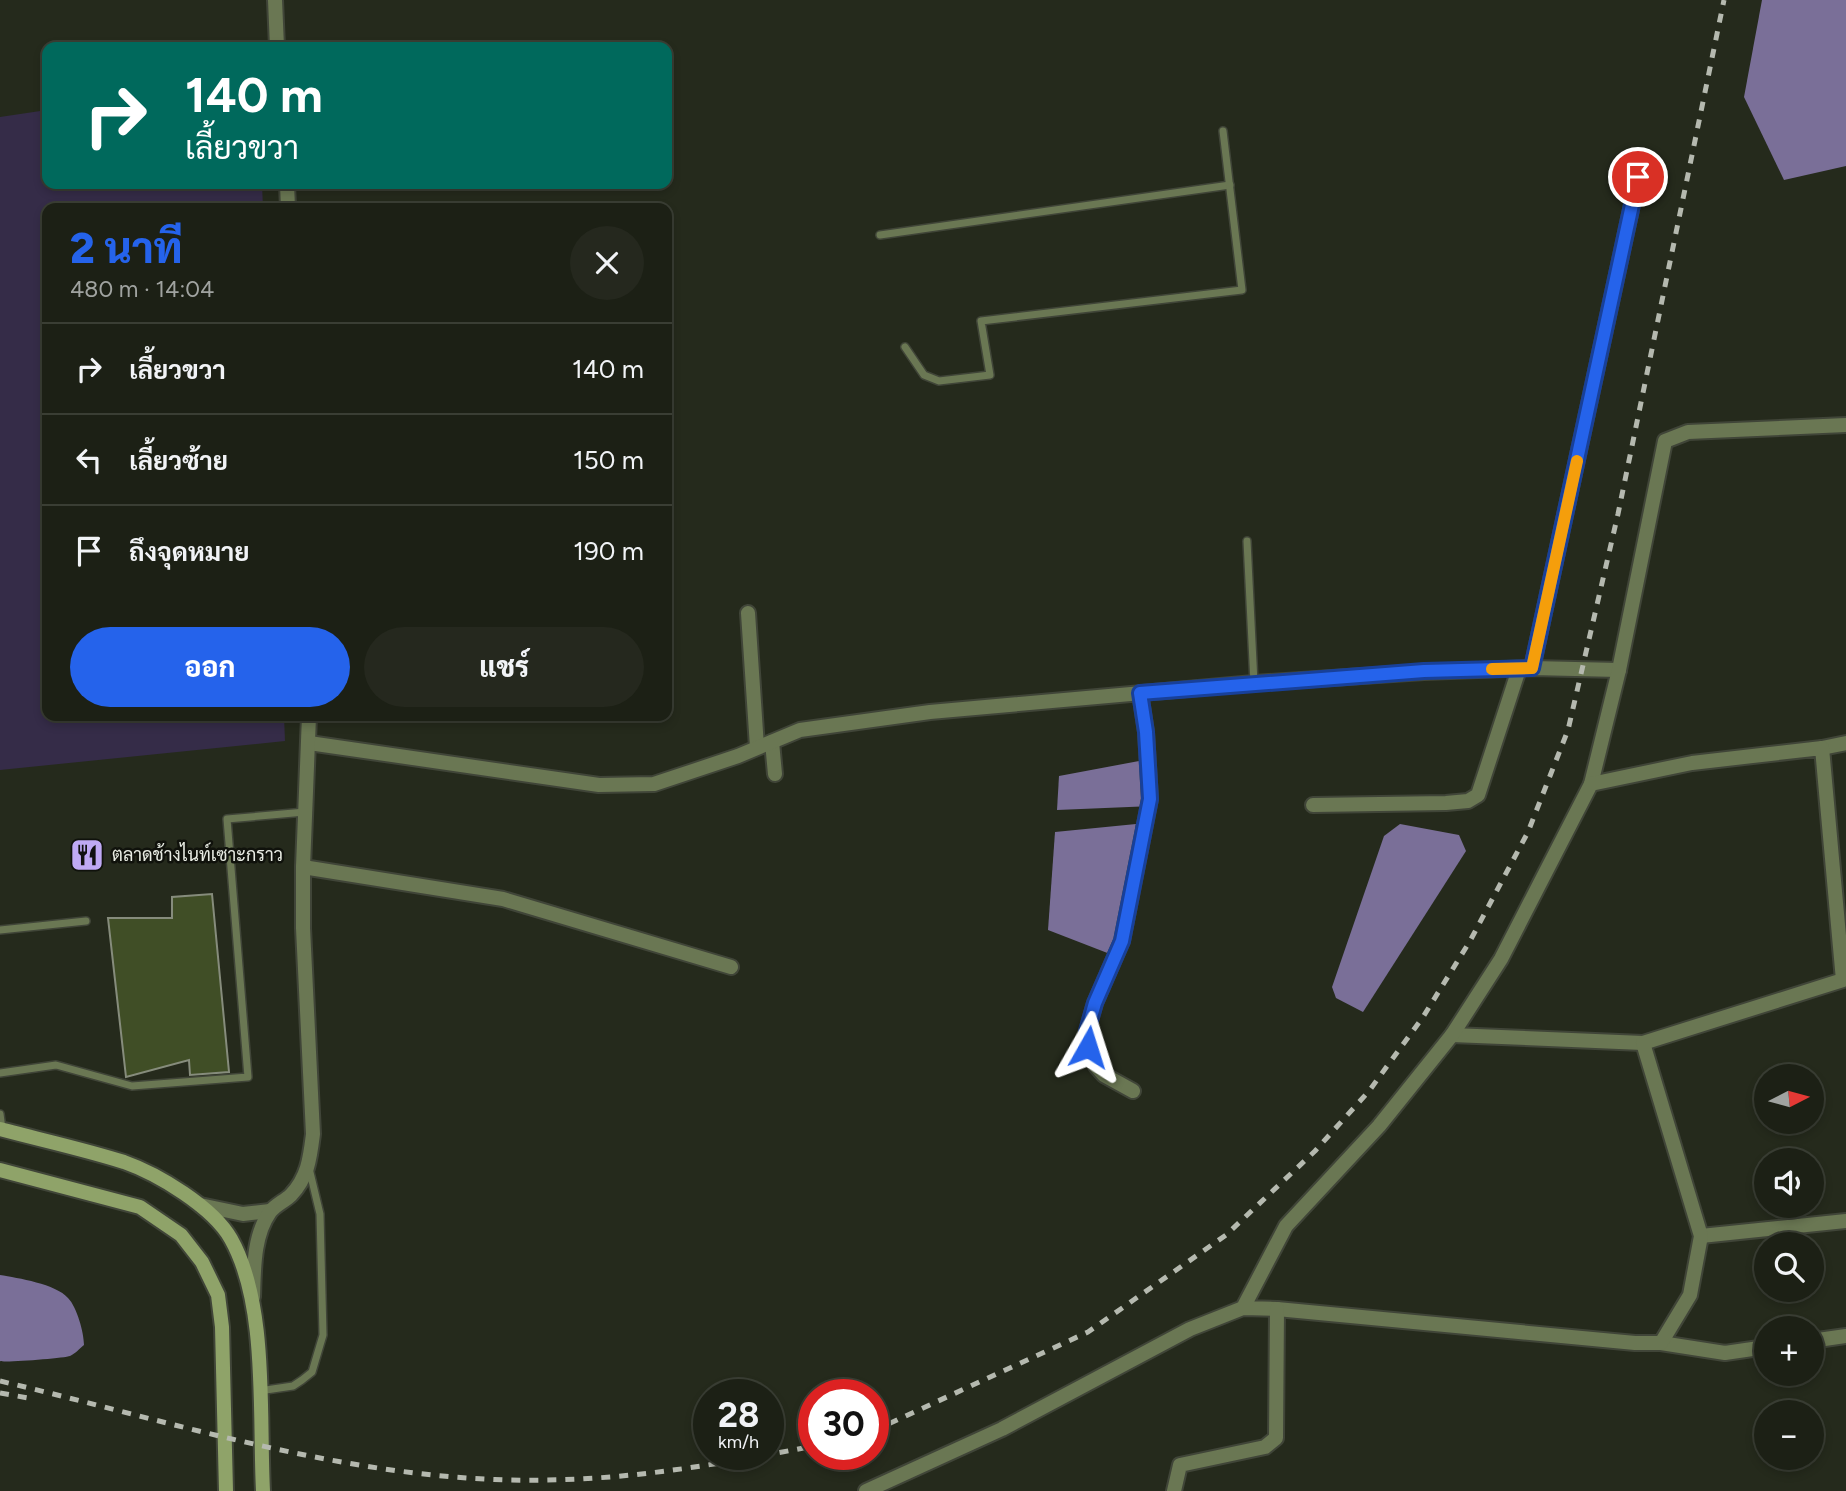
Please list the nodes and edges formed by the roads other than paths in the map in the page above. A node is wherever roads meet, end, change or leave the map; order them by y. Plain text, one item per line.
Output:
1 (275, 0) edge
2 (278, 42) edge
3 (1223, 131) dead end
4 (1638, 177) dead end
5 (1230, 186) junction
6 (880, 235) dead end
7 (905, 347) dead end
8 (1846, 425) edge
9 (1247, 541) dead end
10 (748, 613) dead end
11 (1525, 668) junction
12 (1619, 670) junction
13 (1254, 683) junction
14 (1140, 693) junction
15 (309, 721) edge
16 (772, 741) junction
17 (309, 743) junction
18 (1846, 743) edge
19 (757, 747) junction
20 (1822, 748) junction
21 (775, 774) dead end
22 (1591, 784) junction
23 (1313, 805) dead end
24 (305, 812) junction
25 (303, 867) junction
26 (86, 921) dead end
27 (0, 930) edge
28 (731, 968) dead end
29 (1845, 980) edge
30 (1452, 1035) junction
31 (1643, 1043) junction
32 (0, 1073) edge
33 (1133, 1091) dead end
34 (0, 1114) edge
35 (1, 1129) edge
36 (309, 1167) junction
37 (0, 1170) edge
38 (200, 1205) junction
39 (270, 1211) junction
40 (1846, 1221) edge
41 (1701, 1236) junction
42 (253, 1297) junction
43 (1242, 1308) junction
44 (1277, 1309) junction
45 (1846, 1336) edge
46 (1824, 1339) edge
47 (1661, 1343) junction
48 (1754, 1350) edge
49 (259, 1391) junction
50 (226, 1491) edge
51 (263, 1491) edge
52 (866, 1491) edge
53 (1174, 1491) edge

1 - 2 street
3 - 5 lane
4 - 11 street
5 - 6 lane
5 - 7 lane
8 - 12 street
9 - 13 lane
10 - 19 street
11 - 12 street
11 - 13 street
11 - 23 street
12 - 22 street
13 - 14 street
14 - 16 street
14 - 33 street
15 - 17 street
16 - 19 street
16 - 21 street
17 - 19 street
17 - 24 street
18 - 20 street
20 - 22 street
20 - 29 street
22 - 30 street
24 - 25 street
24 - 32 lane
25 - 28 street
25 - 36 street
26 - 27 lane
29 - 31 street
30 - 31 street
30 - 43 street
31 - 41 street
34 - 35 lane
35 - 38 main road
36 - 39 street
36 - 49 lane
37 - 50 main road
38 - 39 street
38 - 42 main road
39 - 42 street
40 - 41 street
41 - 47 street
42 - 49 main road
43 - 44 street
43 - 52 street
44 - 47 street
44 - 53 street
45 - 46 street
47 - 48 street
49 - 51 main road

